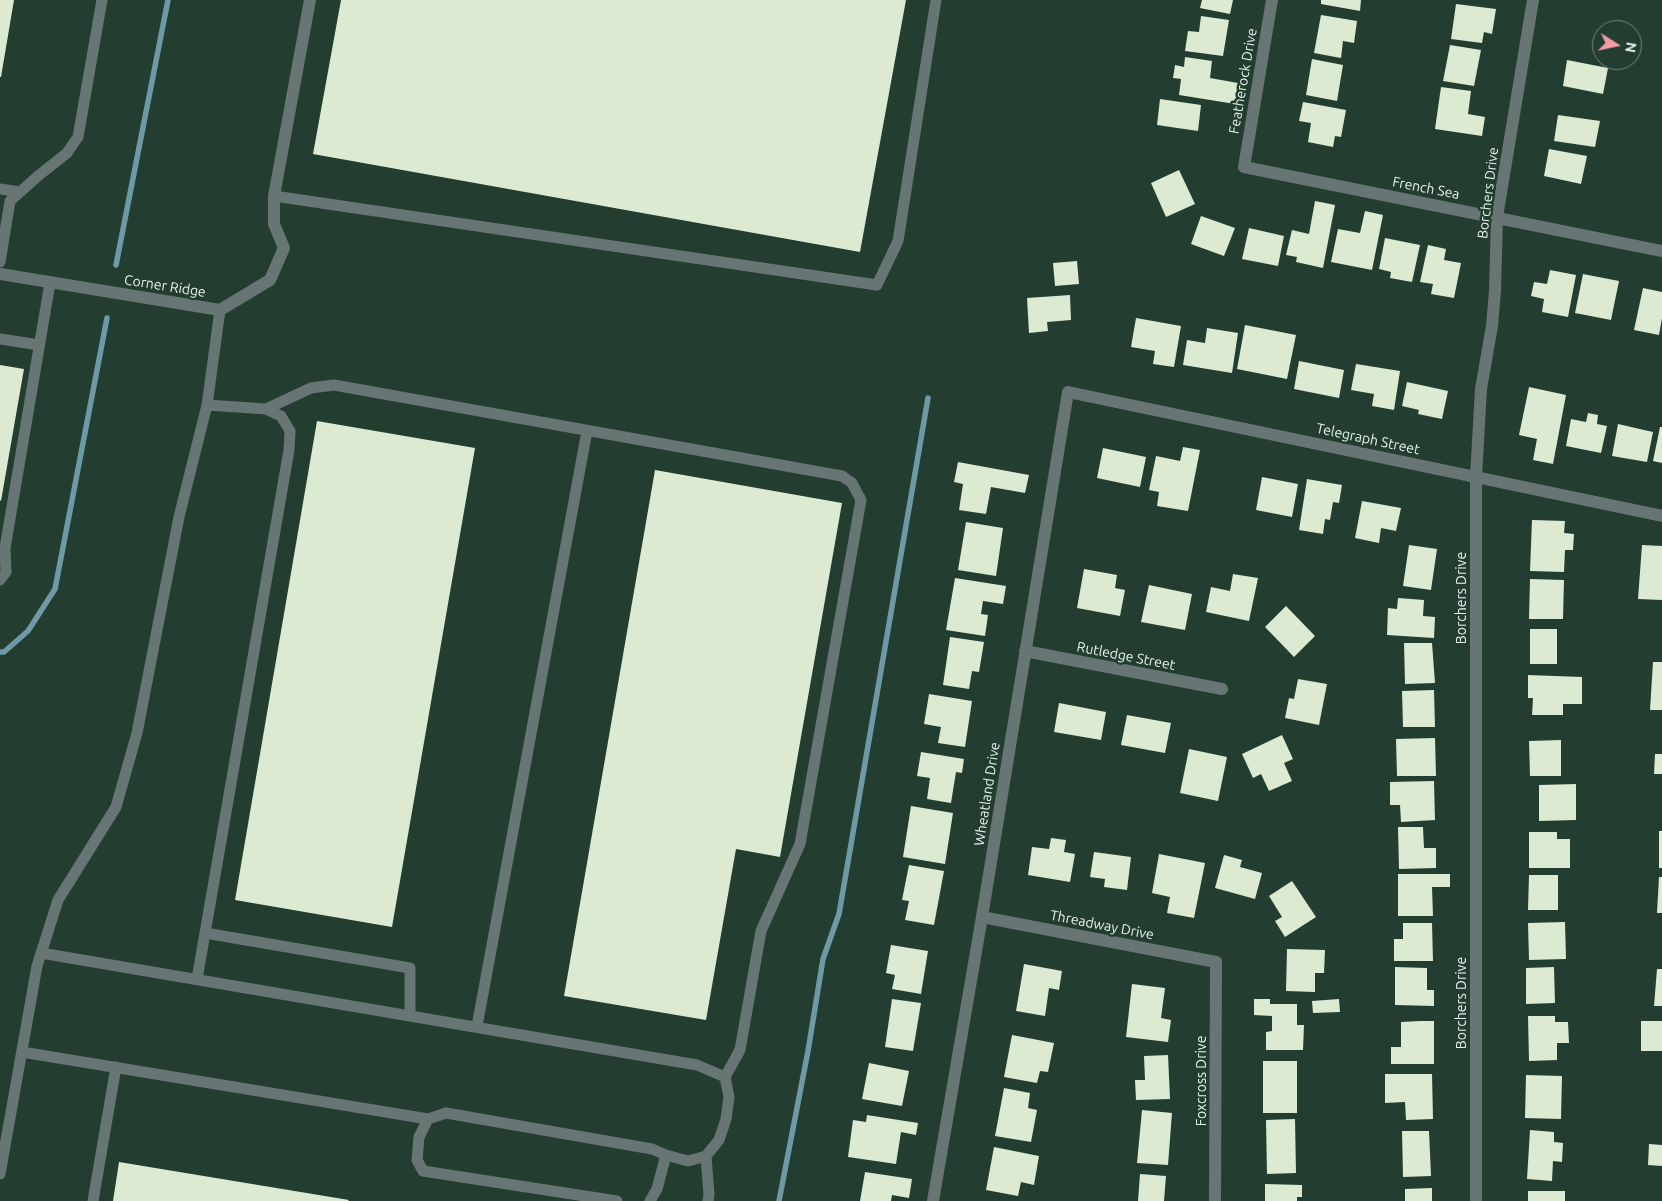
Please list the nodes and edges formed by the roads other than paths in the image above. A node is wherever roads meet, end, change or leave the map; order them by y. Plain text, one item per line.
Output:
1 (102, 0) edge
2 (310, 0) edge
3 (936, 0) edge
4 (1272, 0) edge
5 (1533, 0) edge
6 (1244, 167) joint
7 (0, 189) edge
8 (20, 192) junction
9 (274, 196) junction
10 (1497, 217) junction
11 (1662, 251) edge
12 (0, 262) edge
13 (0, 274) edge
14 (50, 283) junction
15 (220, 310) junction
16 (0, 338) edge
17 (39, 345) junction
18 (1068, 392) joint
19 (207, 406) junction
20 (266, 409) junction
21 (587, 431) junction
22 (1476, 477) junction
23 (1662, 516) edge
24 (0, 580) edge
25 (1025, 651) junction
26 (1222, 690) dead end
27 (982, 917) junction
28 (205, 933) junction
29 (41, 953) junction
30 (1216, 962) joint
31 (197, 979) junction
32 (410, 1015) junction
33 (477, 1026) junction
34 (22, 1052) junction
35 (116, 1068) junction
36 (726, 1077) junction
37 (428, 1119) junction
38 (666, 1155) junction
39 (706, 1156) junction
40 (0, 1174) edge
41 (92, 1201) edge
42 (617, 1201) edge
43 (650, 1201) edge
44 (708, 1201) edge
45 (933, 1201) edge
46 (1215, 1201) edge
47 (1476, 1201) edge

1 - 8 lane
2 - 9 street, Corner Ridge
3 - 9 lane
4 - 6 street, Featherock Drive
5 - 10 street, Borchers Drive
6 - 10 street, French Sea
7 - 8 lane
8 - 12 lane
9 - 15 street, Corner Ridge
10 - 11 street, French Sea
10 - 22 street, Borchers Drive
13 - 14 street, Corner Ridge
14 - 15 street, Corner Ridge
14 - 17 lane
15 - 19 lane
16 - 17 lane
17 - 24 lane
18 - 22 street, Telegraph Street
18 - 25 street, Wheatland Drive
19 - 20 lane
19 - 29 lane
20 - 21 lane
20 - 28 lane
21 - 33 lane
21 - 36 lane
22 - 23 street, Telegraph Street
22 - 47 street, Borchers Drive
25 - 26 street, Rutledge Street
25 - 27 street, Wheatland Drive
27 - 30 street, Threadway Drive
27 - 45 street, Wheatland Drive
28 - 31 lane
28 - 32 lane
29 - 31 lane
29 - 34 lane
30 - 46 street, Foxcross Drive
31 - 32 lane
32 - 33 lane
33 - 36 lane
34 - 35 lane
34 - 40 lane
35 - 37 lane
35 - 41 lane
36 - 39 lane
37 - 38 lane
37 - 42 lane
38 - 39 lane
38 - 43 lane
39 - 44 lane

